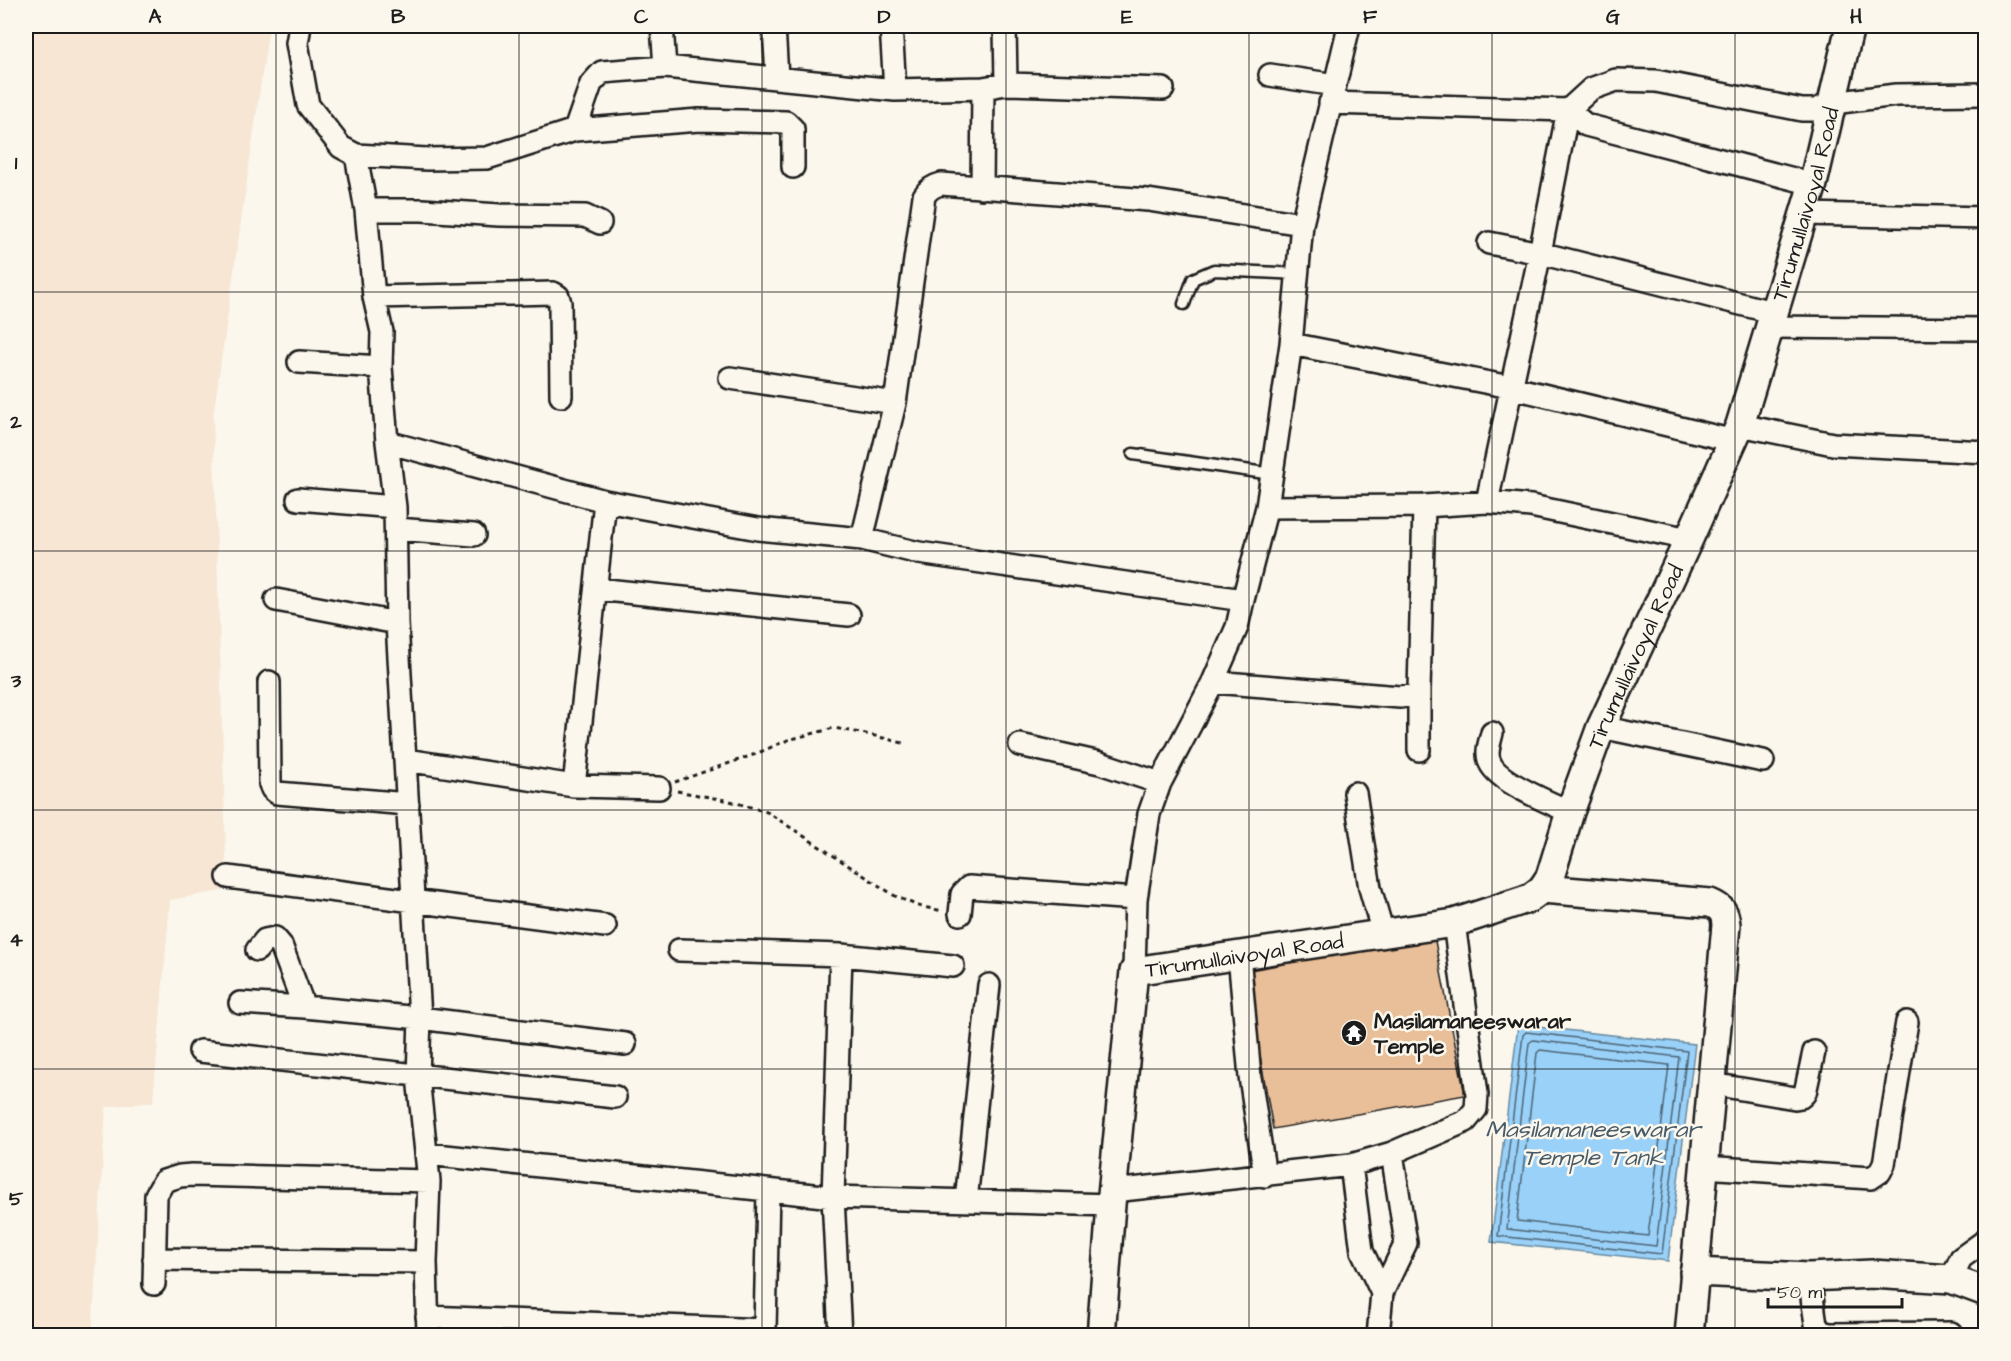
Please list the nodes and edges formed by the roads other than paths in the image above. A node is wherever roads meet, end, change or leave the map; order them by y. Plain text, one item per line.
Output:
1 (300, 26) edge
2 (662, 26) edge
3 (774, 26) edge
4 (891, 26) edge
5 (1005, 26) edge
6 (1349, 26) edge
7 (1850, 26) edge
8 (665, 67) junction
9 (1270, 75) dead end
10 (777, 77) junction
11 (1006, 84) junction
12 (983, 88) junction
13 (1163, 89) dead end
14 (895, 90) junction
15 (1332, 94) junction
16 (1986, 94) edge
17 (1833, 103) junction
18 (1568, 110) junction
19 (575, 130) junction
20 (356, 155) junction
21 (793, 167) dead end
22 (1813, 184) junction
23 (982, 188) junction
24 (366, 210) junction
25 (1804, 214) junction
26 (1986, 218) edge
27 (600, 223) dead end
28 (1302, 224) junction
29 (1489, 243) dead end
30 (1540, 253) junction
31 (1299, 274) junction
32 (374, 297) junction
33 (1184, 304) dead end
34 (1774, 320) junction
35 (1986, 329) edge
36 (1291, 344) junction
37 (299, 362) dead end
38 (381, 367) junction
39 (730, 378) dead end
40 (1510, 387) junction
41 (561, 396) dead end
42 (895, 403) junction
43 (1737, 433) junction
44 (387, 442) junction
45 (1986, 452) edge
46 (1132, 454) dead end
47 (1272, 474) junction
48 (298, 499) dead end
49 (605, 501) junction
50 (1487, 502) junction
51 (1424, 506) junction
52 (395, 507) junction
53 (1267, 507) junction
54 (396, 529) junction
55 (474, 535) dead end
56 (862, 539) junction
57 (1689, 539) junction
58 (596, 589) junction
59 (276, 600) dead end
60 (1244, 600) junction
61 (849, 615) dead end
62 (397, 623) junction
63 (269, 682) dead end
64 (1213, 682) junction
65 (1419, 690) junction
66 (1601, 727) junction
67 (1492, 733) dead end
68 (1020, 745) dead end
69 (1419, 750) dead end
70 (406, 760) junction
71 (1763, 761) dead end
72 (1160, 783) junction
73 (574, 786) junction
74 (659, 788) road end
75 (1355, 793) dead end
76 (408, 804) junction
77 (1570, 812) junction
78 (228, 877) dead end
79 (1542, 889) junction
80 (1136, 898) junction
81 (415, 901) junction
82 (960, 914) road end
83 (1454, 923) junction
84 (605, 926) dead end
85 (1383, 933) junction
86 (257, 950) dead end
87 (679, 950) dead end
88 (841, 955) junction
89 (1239, 955) junction
90 (953, 966) dead end
91 (1134, 971) junction
92 (989, 985) dead end
93 (240, 1003) dead end
94 (304, 1007) junction
95 (420, 1018) junction
96 (1907, 1022) dead end
97 (625, 1044) dead end
98 (200, 1051) dead end
99 (1814, 1052) dead end
100 (418, 1077) junction
101 (1712, 1084) junction
102 (615, 1097) dead end
103 (1392, 1153) junction
104 (427, 1154) junction
105 (1351, 1165) junction
106 (1704, 1167) junction
107 (1265, 1176) junction
108 (429, 1181) junction
109 (768, 1191) junction
110 (833, 1197) junction
111 (1112, 1198) junction
112 (966, 1201) junction
113 (1986, 1240) edge
114 (154, 1259) junction
115 (426, 1262) junction
116 (1694, 1272) junction
117 (1809, 1277) junction
118 (1952, 1279) junction
119 (154, 1284) dead end
120 (1986, 1292) edge
121 (1382, 1293) junction
122 (428, 1326) edge
123 (1952, 1333) dead end
124 (840, 1335) edge
125 (1101, 1335) edge
126 (1378, 1335) edge
127 (1689, 1335) edge

1 - 20 street
2 - 8 street
3 - 10 street
4 - 14 street
5 - 11 street
6 - 15 street
7 - 17 street, Tirumullaivoyal Road
8 - 10 street
8 - 19 street
9 - 15 street
10 - 14 street
11 - 12 street
11 - 13 street
12 - 14 street
12 - 23 street
15 - 18 street
15 - 28 street
16 - 17 street
17 - 18 street
17 - 22 street, Tirumullaivoyal Road
18 - 22 street
18 - 30 street
19 - 20 street
19 - 21 street
20 - 24 street
22 - 25 street, Tirumullaivoyal Road
23 - 28 street
23 - 42 street
24 - 27 street
24 - 32 street
25 - 26 street
25 - 34 street, Tirumullaivoyal Road
28 - 31 street
29 - 30 street
30 - 34 street
30 - 40 street
31 - 33 lane
31 - 36 street
32 - 38 street
32 - 41 street
34 - 35 street
34 - 43 street, Tirumullaivoyal Road
36 - 40 street
36 - 47 street
37 - 38 street
38 - 44 street
39 - 42 street
40 - 43 street
40 - 50 street
42 - 56 street
43 - 45 street
43 - 57 street, Tirumullaivoyal Road
44 - 49 street
44 - 52 street
46 - 47 lane
47 - 53 street
48 - 52 street
49 - 56 street
49 - 58 street
50 - 51 street
50 - 57 street
51 - 53 street
51 - 65 street
52 - 54 street
53 - 60 street
54 - 55 street
54 - 62 street
56 - 60 street
57 - 66 street, Tirumullaivoyal Road
58 - 61 street
58 - 73 street
59 - 62 street
60 - 64 street
62 - 70 street
63 - 76 street
64 - 65 street
64 - 72 street
65 - 69 street
66 - 71 street
66 - 77 street, Tirumullaivoyal Road
67 - 77 street
68 - 72 street
70 - 73 street
70 - 76 street
72 - 80 street
73 - 74 street
75 - 85 street
76 - 81 street
77 - 79 street, Tirumullaivoyal Road
78 - 81 street
79 - 83 street, Tirumullaivoyal Road
79 - 101 street
80 - 82 street
80 - 91 street
81 - 84 street
81 - 95 street
83 - 85 street, Tirumullaivoyal Road
83 - 103 street
85 - 89 street, Tirumullaivoyal Road
86 - 94 street
87 - 88 street
88 - 90 street
88 - 110 street
89 - 91 street, Tirumullaivoyal Road
89 - 107 street
91 - 111 street
92 - 112 street
93 - 94 street
94 - 95 street
95 - 97 street
95 - 100 street
96 - 106 street
98 - 100 street
99 - 101 street
100 - 102 street
100 - 104 street
101 - 106 street
103 - 105 street
103 - 121 street
104 - 108 street
104 - 109 street
105 - 107 street
105 - 121 street
106 - 116 street
107 - 111 street
108 - 114 street
108 - 115 street
109 - 110 street
109 - 122 street
110 - 112 street
110 - 124 street
111 - 112 street
111 - 125 street
113 - 118 street
114 - 115 street
114 - 119 street
115 - 122 street
116 - 117 street
116 - 127 street
117 - 118 street
117 - 123 street
118 - 120 street
121 - 126 street

